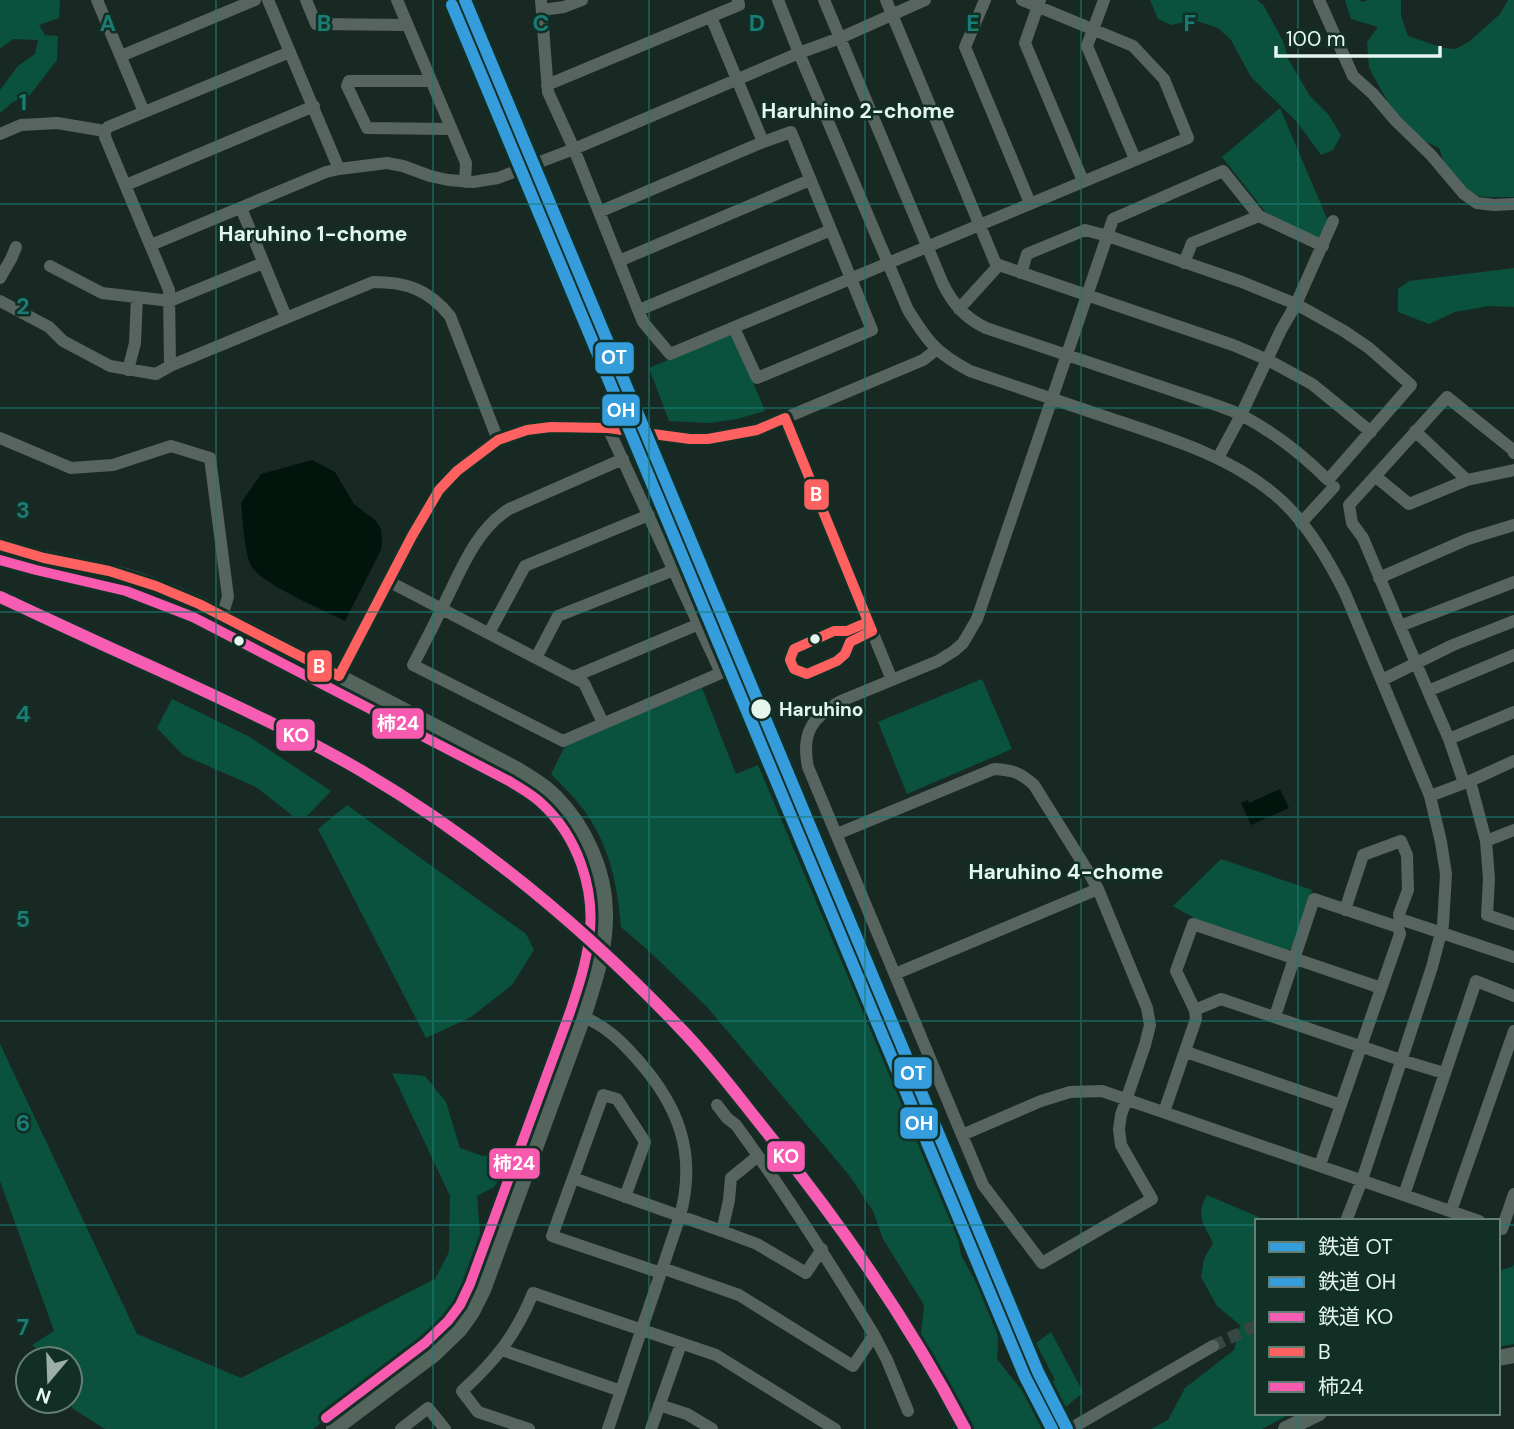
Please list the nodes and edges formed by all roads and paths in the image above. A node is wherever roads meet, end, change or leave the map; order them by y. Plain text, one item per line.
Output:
1 (97, 0) edge
2 (255, 0) edge
3 (268, 0) edge
4 (306, 0) edge
5 (397, 0) edge
6 (582, 0) edge
7 (737, 0) edge
8 (778, 0) edge
9 (824, 0) edge
10 (886, 0) edge
11 (925, 0) edge
12 (985, 0) edge
13 (1022, 0) edge
14 (1104, 0) edge
15 (1319, 0) edge
16 (1039, 3) edge
17 (542, 5) edge
18 (892, 14) junction
19 (711, 17) junction
20 (407, 25) junction
21 (1093, 29) junction
22 (839, 38) junction
23 (290, 52) junction
24 (799, 53) junction
25 (121, 56) junction
26 (737, 80) junction
27 (430, 81) junction
28 (547, 85) junction
29 (314, 106) junction
30 (144, 112) junction
31 (451, 129) junction
32 (105, 131) junction
33 (0, 134) edge
34 (763, 142) junction
35 (568, 151) junction
36 (1135, 159) junction
37 (338, 169) junction
38 (810, 180) junction
39 (1083, 181) junction
40 (465, 182) junction
41 (126, 185) junction
42 (1030, 203) junction
43 (1514, 204) edge
44 (241, 208) junction
45 (599, 212) junction
46 (1259, 216) junction
47 (1334, 221) dead end
48 (978, 224) junction
49 (831, 230) junction
50 (1108, 236) junction
51 (151, 245) junction
52 (928, 245) junction
53 (1323, 246) junction
54 (16, 247) dead end
55 (619, 261) junction
56 (263, 262) junction
57 (1184, 262) junction
58 (888, 263) junction
59 (999, 265) junction
60 (50, 266) dead end
61 (1021, 273) junction
62 (0, 278) edge
63 (852, 278) junction
64 (1087, 295) junction
65 (137, 297) junction
66 (0, 301) edge
67 (170, 301) junction
68 (1296, 304) junction
69 (959, 309) junction
70 (639, 310) junction
71 (285, 317) junction
72 (734, 328) junction
73 (936, 349) junction
74 (1068, 355) junction
75 (1268, 360) junction
76 (170, 366) junction
77 (128, 370) junction
78 (1053, 399) junction
79 (1241, 415) junction
80 (785, 418) junction
81 (608, 428) junction
82 (1415, 431) junction
83 (1371, 432) junction
84 (0, 438) edge
85 (498, 440) junction
86 (1514, 453) edge
87 (1218, 458) junction
88 (622, 459) junction
89 (1514, 470) edge
90 (1375, 476) junction
91 (1467, 480) junction
92 (1331, 483) junction
93 (1349, 505) junction
94 (649, 515) junction
95 (1301, 523) junction
96 (1514, 525) edge
97 (0, 545) edge
98 (674, 570) junction
99 (1379, 578) junction
100 (388, 580) junction
101 (1514, 582) edge
102 (442, 608) junction
103 (222, 616) junction
104 (1514, 621) edge
105 (699, 624) junction
106 (1400, 626) junction
107 (489, 633) junction
108 (1514, 655) edge
109 (536, 658) junction
110 (1415, 664) junction
111 (339, 676) junction
112 (573, 677) junction
113 (892, 680) junction
114 (1382, 680) junction
115 (1427, 691) junction
116 (1514, 712) edge
117 (603, 723) junction
118 (1449, 739) junction
119 (1514, 761) edge
120 (1467, 782) junction
121 (1430, 796) junction
122 (1514, 830) edge
123 (837, 834) junction
124 (1486, 841) junction
125 (1098, 889) junction
126 (1345, 910) junction
127 (1399, 924) junction
128 (1514, 924) edge
129 (1441, 933) junction
130 (1295, 957) junction
131 (1514, 957) edge
132 (895, 974) junction
133 (1381, 988) junction
134 (1514, 996) edge
135 (1195, 1010) junction
136 (1275, 1016) junction
137 (583, 1017) junction
138 (1514, 1031) edge
139 (1361, 1046) junction
140 (1185, 1052) junction
141 (1401, 1060) junction
142 (1444, 1073) junction
143 (1126, 1100) junction
144 (717, 1105) dead end
145 (1340, 1105) junction
146 (1164, 1112) junction
147 (962, 1135) junction
148 (758, 1156) junction
149 (1320, 1165) junction
150 (573, 1178) junction
151 (1362, 1180) junction
152 (1514, 1194) edge
153 (1404, 1195) junction
154 (625, 1197) junction
155 (1451, 1211) junction
156 (680, 1216) junction
157 (1347, 1219) edge
158 (1473, 1219) edge
159 (1500, 1228) edge
160 (722, 1231) junction
161 (822, 1249) junction
162 (661, 1270) junction
163 (642, 1330) junction
164 (874, 1335) junction
165 (681, 1344) junction
166 (1213, 1346) tunnel mouth
167 (502, 1350) junction
168 (621, 1391) junction
169 (659, 1405) junction
170 (908, 1411) dead end
171 (1315, 1415) edge
172 (520, 1428) edge
173 (334, 1429) edge
174 (401, 1429) edge
175 (445, 1429) edge
176 (608, 1429) edge
177 (651, 1429) edge
178 (712, 1429) edge
179 (835, 1429) edge
180 (1070, 1429) edge
181 (1286, 1429) edge

1 - 25 street
2 - 25 street
3 - 23 street
4 - 20 street
5 - 20 street
6 - 17 street
7 - 19 street
8 - 24 street
9 - 22 street
10 - 18 street
11 - 18 street
12 - 42 street
13 - 16 street
14 - 21 street
15 - 43 street
16 - 21 street
16 - 39 street
17 - 28 street
18 - 22 street
18 - 48 street
19 - 26 street
19 - 28 street
20 - 27 street
21 - 36 street
21 - 36 street
22 - 24 street
22 - 52 street
23 - 29 street
23 - 30 street
24 - 26 street
24 - 58 street
25 - 30 street
26 - 34 street
26 - 35 street
27 - 31 street
27 - 31 street
28 - 35 street
29 - 37 street
29 - 41 street
30 - 32 street
31 - 40 street
32 - 33 street
32 - 41 street
34 - 38 street
34 - 45 street
35 - 40 street
35 - 45 street
36 - 39 street
37 - 40 street
37 - 44 street
38 - 49 street
38 - 55 street
39 - 42 street
41 - 51 street
42 - 48 street
44 - 51 street
44 - 56 street
45 - 55 street
46 - 50 street
46 - 53 street
46 - 57 street
47 - 53 street
48 - 52 street
48 - 59 street
49 - 63 street
49 - 70 street
50 - 57 street
50 - 61 street
50 - 64 street
51 - 67 street
52 - 58 street
52 - 69 street
53 - 68 street
54 - 62 street
55 - 70 street
56 - 67 street
56 - 71 street
57 - 68 street
58 - 63 street
58 - 73 street
59 - 61 street
59 - 69 street
60 - 65 street
61 - 64 street
63 - 72 street
63 - 72 street
64 - 74 street
64 - 75 street
65 - 67 street
65 - 77 street
66 - 77 street
67 - 76 street
68 - 75 street
68 - 83 street
69 - 74 street
70 - 72 street
71 - 76 street
71 - 85 street
73 - 78 street
73 - 80 street
74 - 78 street
74 - 79 street
75 - 79 street
75 - 83 street
76 - 77 street
78 - 87 street
78 - 113 street
79 - 87 street
79 - 92 street
80 - 81 street
80 - 113 street
81 - 85 street
81 - 88 street
82 - 86 street
82 - 90 street
82 - 91 street
83 - 92 street
84 - 103 street
85 - 100 street
87 - 95 street
88 - 94 street
88 - 102 street
89 - 91 street
90 - 91 street
90 - 93 street
92 - 93 street
92 - 95 street
93 - 99 street
94 - 98 street
94 - 107 street
95 - 114 street
96 - 99 street
97 - 103 main road
98 - 105 street
98 - 109 street
99 - 106 street
100 - 102 street
100 - 111 street
101 - 106 street
102 - 107 street
102 - 117 street
103 - 111 main road
104 - 110 street
105 - 112 street
105 - 117 street
106 - 110 street
107 - 109 street
108 - 115 street
109 - 112 street
110 - 114 street
110 - 115 street
111 - 137 main road
112 - 117 street
113 - 123 street
114 - 121 street
115 - 118 street
116 - 118 street
118 - 120 street
119 - 120 street
120 - 121 street
120 - 124 street
121 - 129 street
122 - 124 street
123 - 125 street
123 - 132 street
124 - 128 street
125 - 132 street
125 - 143 street
126 - 127 street
126 - 127 street
126 - 130 street
127 - 129 street
127 - 133 street
129 - 131 street
129 - 141 street
130 - 133 street
130 - 135 street
130 - 136 street
132 - 147 street
133 - 139 street
134 - 142 street
135 - 136 street
135 - 140 street
136 - 139 street
137 - 156 street
137 - 173 main road
138 - 155 street
139 - 141 street
139 - 145 street
140 - 145 street
140 - 146 street
141 - 142 street
141 - 151 street
142 - 153 street
143 - 146 street
143 - 147 street
143 - 147 street
144 - 148 street
145 - 149 street
146 - 149 street
148 - 160 street
148 - 161 street
149 - 151 street
150 - 154 street
150 - 154 street
150 - 162 street
151 - 153 street
151 - 157 street
152 - 159 street
153 - 155 street
154 - 156 street
155 - 158 street
156 - 160 street
156 - 162 street
160 - 161 street
161 - 164 street
162 - 163 street
162 - 164 street
163 - 165 street
163 - 167 street
163 - 168 street
164 - 170 street
165 - 169 street
165 - 179 street
166 - 180 street
167 - 168 street
167 - 172 street
168 - 176 street
169 - 177 street
169 - 178 street
171 - 181 main road
174 - 175 street

